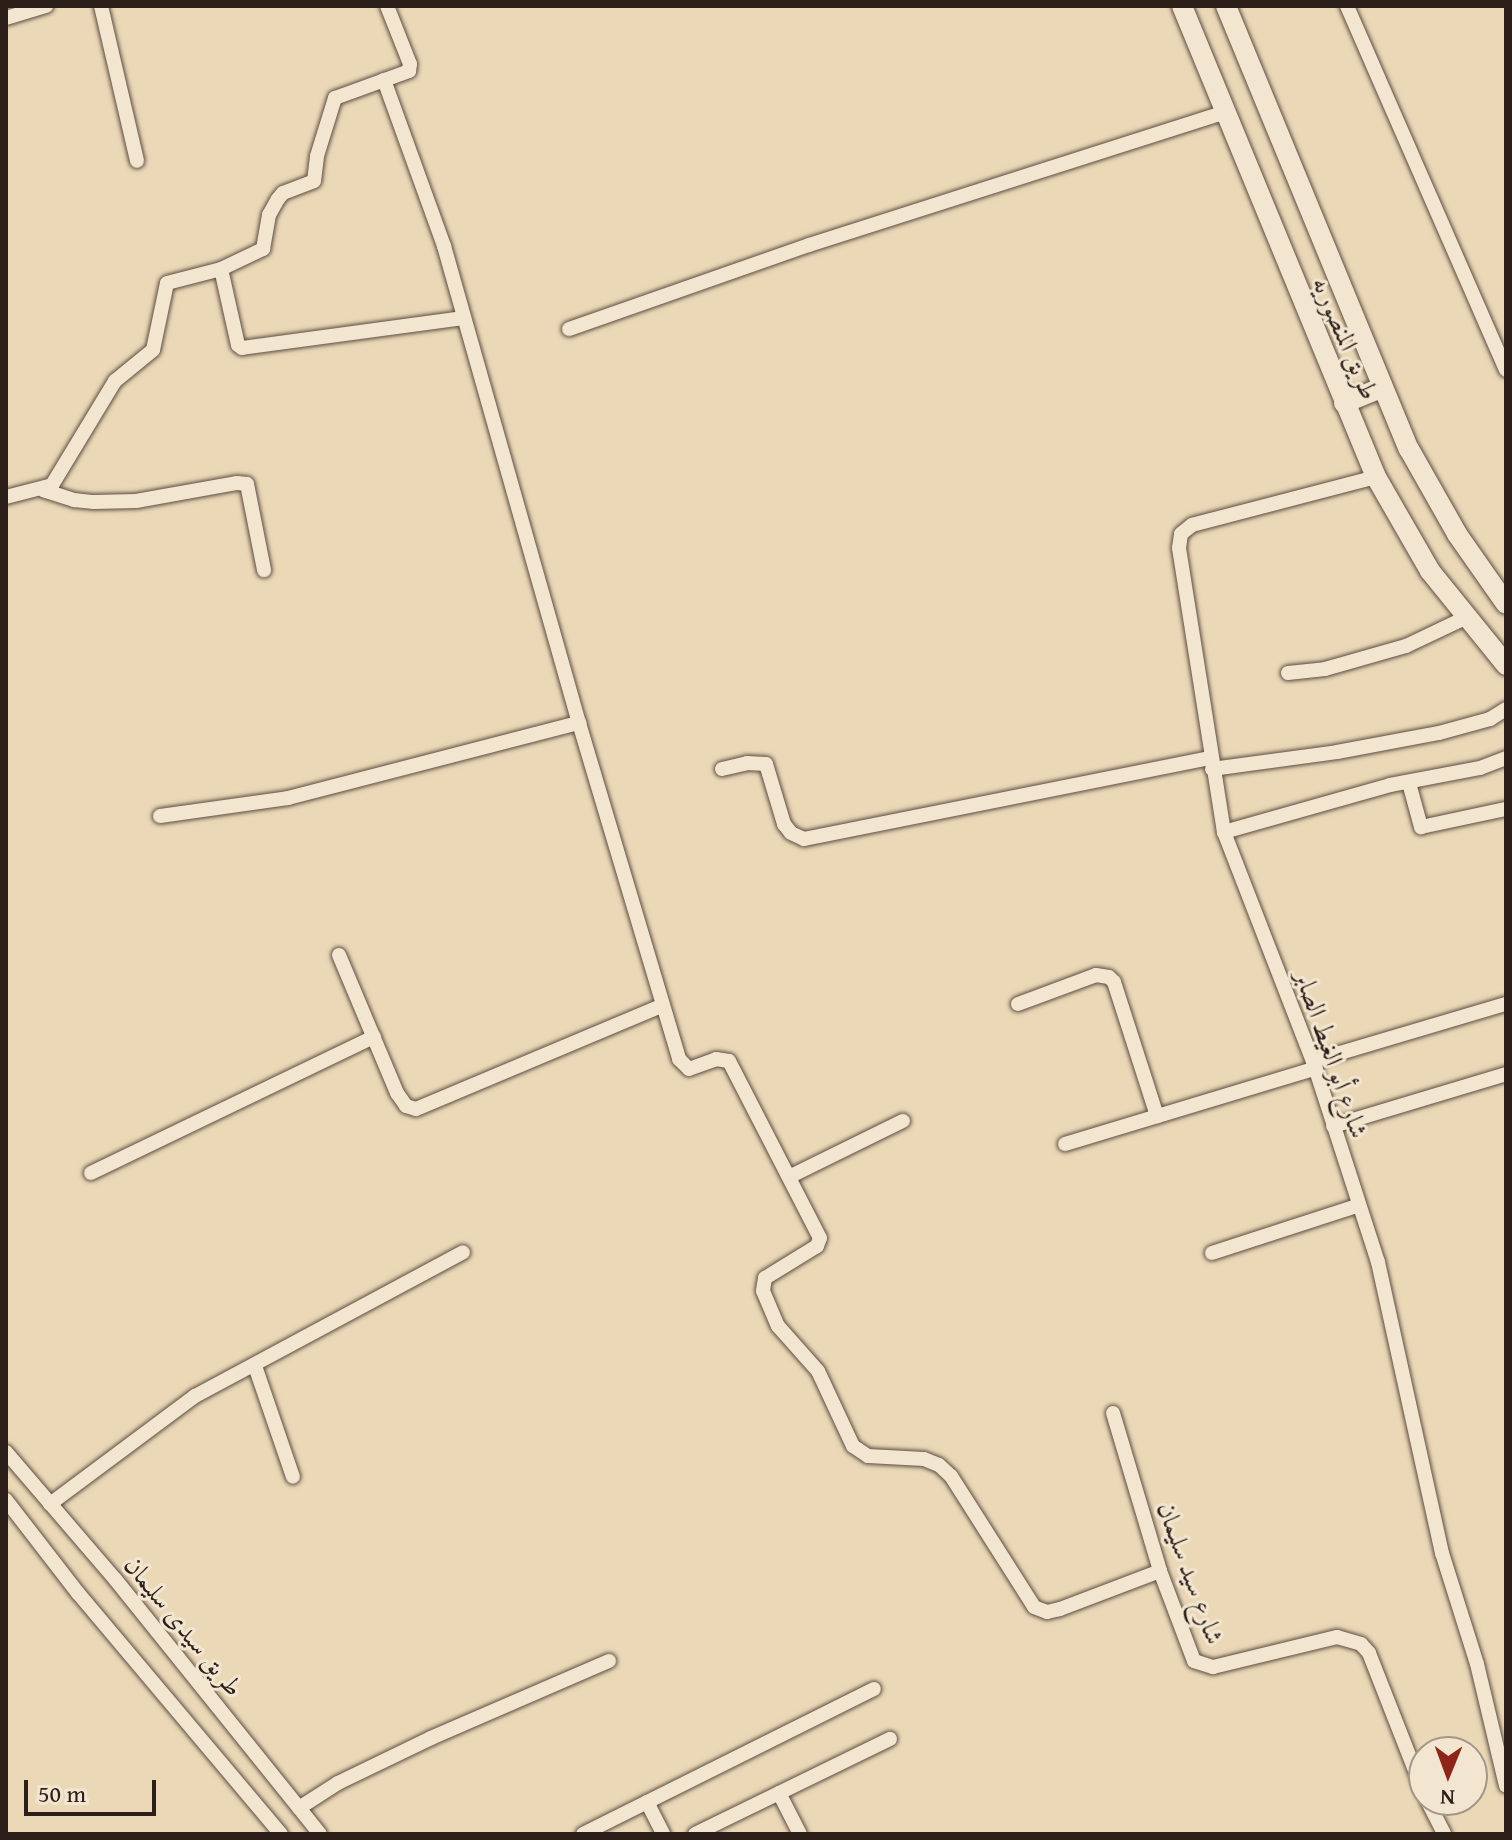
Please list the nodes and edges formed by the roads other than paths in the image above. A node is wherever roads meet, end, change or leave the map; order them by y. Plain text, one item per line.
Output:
1 (46, 6) edge
2 (101, 6) edge
3 (387, 6) edge
4 (1182, 6) edge
5 (1226, 6) edge
6 (1347, 6) edge
7 (6, 18) edge
8 (384, 80) junction
9 (1225, 112) junction
10 (137, 161) dead end
11 (221, 269) junction
12 (464, 318) junction
13 (569, 329) dead end
14 (1505, 364) edge
15 (1381, 388) junction
16 (1344, 403) junction
17 (1376, 477) junction
18 (43, 490) junction
19 (6, 497) edge
20 (264, 570) dead end
21 (1506, 604) edge
22 (1465, 618) junction
23 (1506, 665) edge
24 (1288, 673) dead end
25 (1506, 709) edge
26 (579, 723) junction
27 (1506, 758) edge
28 (1211, 763) junction
29 (722, 769) dead end
30 (1409, 783) junction
31 (1506, 809) edge
32 (160, 816) dead end
33 (1224, 832) junction
34 (339, 955) dead end
35 (1018, 1004) dead end
36 (1506, 1004) edge
37 (661, 1006) junction
38 (374, 1037) junction
39 (1314, 1064) junction
40 (1506, 1074) edge
41 (1157, 1116) junction
42 (903, 1121) dead end
43 (1333, 1126) junction
44 (1065, 1144) dead end
45 (91, 1173) dead end
46 (789, 1177) junction
47 (1357, 1206) junction
48 (463, 1252) dead end
49 (1212, 1253) dead end
50 (255, 1366) junction
51 (1113, 1413) dead end
52 (6, 1452) edge
53 (293, 1477) dead end
54 (6, 1500) edge
55 (50, 1504) junction
56 (1160, 1571) junction
57 (609, 1661) dead end
58 (874, 1689) dead end
59 (890, 1739) dead end
60 (1408, 1752) edge
61 (1506, 1786) edge
62 (779, 1793) junction
63 (647, 1802) junction
64 (299, 1808) junction
65 (1435, 1816) edge
66 (281, 1834) edge
67 (320, 1834) edge
68 (583, 1834) edge
69 (663, 1834) edge
70 (695, 1834) edge
71 (800, 1834) edge
72 (1444, 1834) edge

1 - 7 street
2 - 10 street
3 - 8 street
4 - 9 main road, طريق المنصوريه
5 - 15 main road, طريق المنصوريه
6 - 14 street
8 - 11 street
8 - 12 street
9 - 13 street
9 - 16 main road, طريق المنصوريه
11 - 12 street
11 - 18 street
12 - 26 street
15 - 16 main road
15 - 21 main road, طريق المنصوريه
16 - 17 main road, طريق المنصوريه
17 - 22 main road, طريق المنصوريه
17 - 28 street, شارع أبو الغيط الصابر
18 - 19 street
18 - 20 street
22 - 23 main road, طريق المنصوريه
22 - 24 street
25 - 28 street
26 - 32 street
26 - 37 street
27 - 30 street
28 - 29 street
28 - 33 street, شارع أبو الغيط الصابر
30 - 31 street
30 - 33 street
33 - 39 street, شارع أبو الغيط الصابر
34 - 38 street
35 - 41 street
36 - 39 street
37 - 38 street
37 - 46 street
38 - 45 street
39 - 41 street
39 - 43 street, شارع أبو الغيط الصابر
40 - 43 street
41 - 44 street
42 - 46 street
43 - 47 street, شارع أبو الغيط الصابر
46 - 56 street
47 - 49 street
47 - 61 street, شارع أبو الغيط الصابر
48 - 50 street
50 - 53 street
50 - 55 street
51 - 56 street, شارع سيد سليمان
52 - 55 street, طريق سيدى سليمان
54 - 66 street
55 - 64 street, طريق سيدى سليمان
56 - 60 street, شارع سيد سليمان
57 - 64 street
58 - 63 street
59 - 62 street
62 - 70 street
62 - 71 street
63 - 68 street
63 - 69 street
64 - 67 street, طريق سيدى سليمان
65 - 72 street

